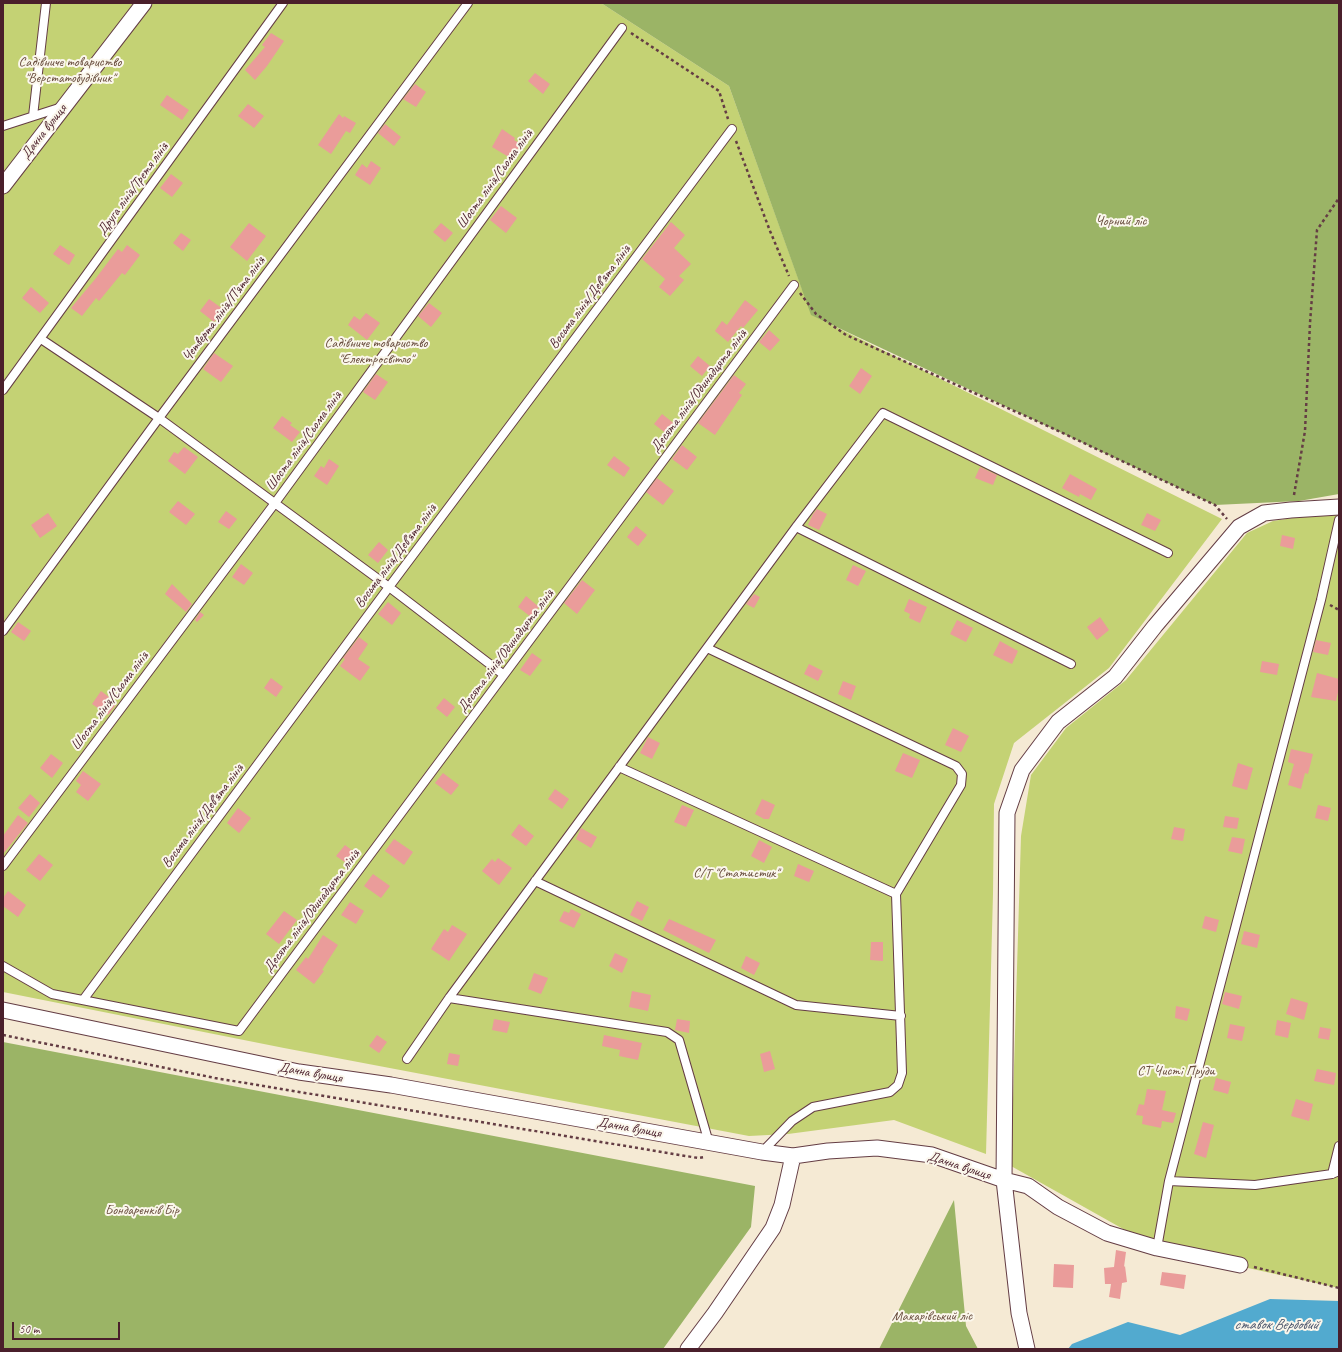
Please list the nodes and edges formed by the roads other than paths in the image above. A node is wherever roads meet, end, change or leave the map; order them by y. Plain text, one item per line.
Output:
1 (46, 3) edge
2 (144, 3) edge
3 (283, 3) edge
4 (468, 3) edge
5 (622, 28) road end
6 (65, 106) junction
7 (33, 116) junction
8 (3, 126) edge
9 (732, 129) road end
10 (3, 186) edge
11 (794, 285) road end
12 (41, 339) junction
13 (3, 390) edge
14 (159, 418) junction
15 (275, 503) junction
16 (1339, 507) edge
17 (1339, 520) edge
18 (796, 527) junction
19 (1168, 553) dead end
20 (389, 587) junction
21 (3, 631) edge
22 (707, 648) junction
23 (1071, 664) dead end
24 (504, 675) junction
25 (619, 767) junction
26 (3, 866) edge
27 (535, 881) junction
28 (896, 894) junction
29 (3, 966) edge
30 (449, 998) junction
31 (82, 1000) junction
32 (3, 1010) edge
33 (901, 1016) junction
34 (407, 1059) dead end
35 (709, 1143) junction
36 (1339, 1146) edge
37 (762, 1152) junction
38 (793, 1156) junction
39 (1336, 1172) edge
40 (1004, 1180) junction
41 (1169, 1181) junction
42 (1156, 1248) junction
43 (1240, 1265) road end
44 (688, 1349) edge
45 (1027, 1349) edge

1 - 7 lane
2 - 6 street, Дачна вулиця
3 - 12 lane, Друга лінія/Третя лінія
4 - 14 lane, Четверта лінія/П'ята лінія
5 - 15 lane, Шоста лінія/Сьома лінія
6 - 7 lane
6 - 10 street, Дачна вулиця
7 - 8 lane
9 - 20 lane, Восьма лінія/Дев'ята лінія
11 - 24 lane, Десята лінія/Одинадцята лінія
12 - 13 lane, Друга лінія/Третя лінія
12 - 14 lane
14 - 15 lane
14 - 21 lane, Четверта лінія/П'ята лінія
15 - 20 lane
15 - 26 lane, Шоста лінія/Сьома лінія
16 - 40 street
17 - 41 lane
18 - 19 lane
18 - 22 lane
18 - 23 lane
20 - 24 lane
20 - 31 lane, Восьма лінія/Дев'ята лінія
22 - 25 lane
22 - 28 lane
24 - 31 lane, Десята лінія/Одинадцята лінія
25 - 27 lane
25 - 28 lane
27 - 30 lane
27 - 33 lane
28 - 33 lane
29 - 31 lane
30 - 34 lane
30 - 35 lane
32 - 35 street, Дачна вулиця
33 - 37 lane
35 - 37 street, Дачна вулиця
36 - 39 lane
37 - 38 street, Дачна вулиця
38 - 40 street, Дачна вулиця
38 - 44 street
39 - 41 lane
40 - 42 street, Дачна вулиця
40 - 45 street
41 - 42 lane
42 - 43 street, Дачна вулиця

